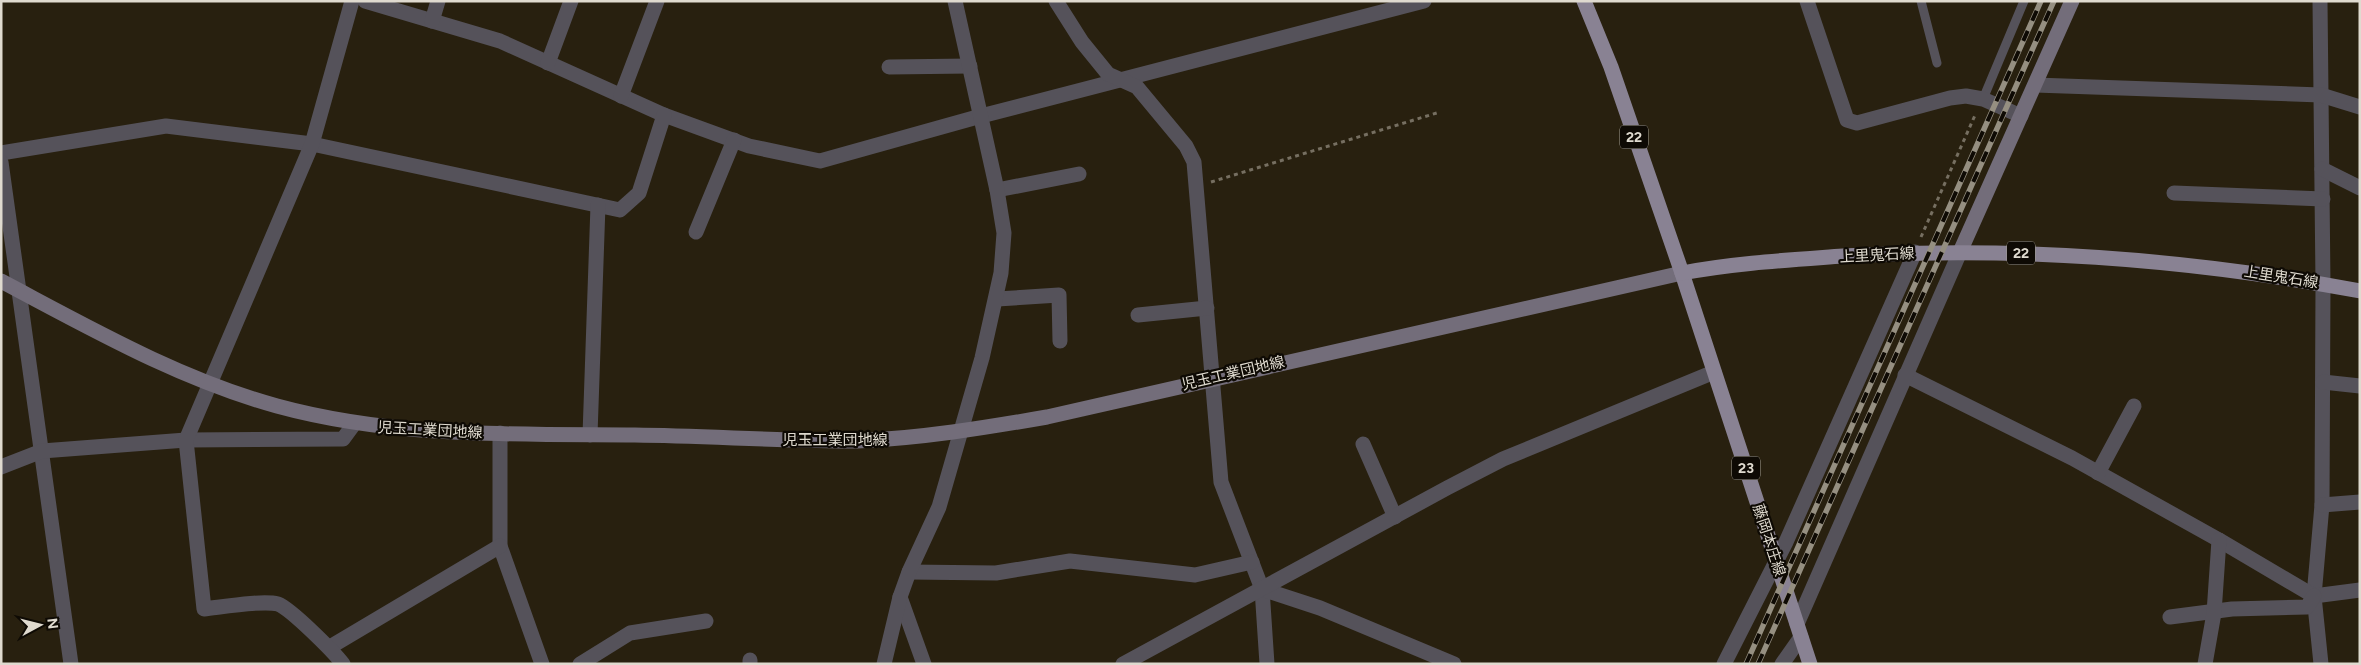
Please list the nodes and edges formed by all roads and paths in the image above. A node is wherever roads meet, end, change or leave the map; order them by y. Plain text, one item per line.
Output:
1 (352, 1) edge
2 (365, 1) edge
3 (438, 1) edge
4 (571, 1) edge
5 (657, 1) edge
6 (956, 1) edge
7 (1056, 1) edge
8 (1424, 1) edge
9 (1584, 1) edge
10 (1807, 1) edge
11 (1921, 1) edge
12 (2024, 1) edge
13 (2072, 1) edge
14 (2320, 1) edge
15 (432, 21) junction
16 (548, 63) junction
17 (1937, 63) dead end
18 (970, 66) junction
19 (888, 67) dead end
20 (1122, 80) junction
21 (2034, 85) junction
22 (2321, 95) junction
23 (621, 96) junction
24 (1983, 99) junction
25 (2360, 107) edge
26 (1440, 112) dead end
27 (664, 115) junction
28 (981, 116) junction
29 (2021, 116) junction
30 (734, 140) junction
31 (312, 144) junction
32 (1, 153) edge
33 (1, 162) edge
34 (2322, 169) junction
35 (1079, 174) dead end
36 (1196, 186) junction
37 (2360, 188) edge
38 (997, 190) junction
39 (2174, 193) dead end
40 (2323, 199) junction
41 (598, 206) junction
42 (696, 232) dead end
43 (1915, 252) junction
44 (1960, 252) junction
45 (1682, 273) junction
46 (1, 281) edge
47 (2323, 284) junction
48 (19, 290) junction
49 (2360, 291) edge
50 (997, 299) junction
51 (1206, 308) junction
52 (1138, 315) dead end
53 (1060, 341) dead end
54 (1714, 372) junction
55 (1905, 375) junction
56 (1213, 378) junction
57 (210, 382) junction
58 (2323, 382) junction
59 (2360, 386) edge
60 (2134, 406) dead end
61 (354, 424) junction
62 (961, 432) junction
63 (500, 433) junction
64 (590, 435) junction
65 (186, 440) junction
66 (1363, 444) dead end
67 (42, 451) junction
68 (1, 467) edge
69 (2098, 473) junction
70 (2360, 502) edge
71 (2322, 505) junction
72 (1395, 517) junction
73 (2219, 540) junction
74 (500, 546) junction
75 (1776, 560) junction
76 (1252, 562) junction
77 (908, 572) junction
78 (1262, 589) junction
79 (2360, 590) edge
80 (2314, 596) junction
81 (900, 597) junction
82 (2214, 613) junction
83 (2170, 617) dead end
84 (706, 621) dead end
85 (1799, 631) junction
86 (330, 647) junction
87 (71, 664) edge
88 (343, 664) edge
89 (542, 664) edge
90 (580, 664) edge
91 (884, 664) edge
92 (924, 664) edge
93 (1124, 664) edge
94 (1267, 664) edge
95 (1454, 664) edge
96 (1724, 664) edge
97 (1782, 664) edge
98 (1810, 664) edge
99 (2205, 664) edge
100 (2321, 664) edge

1 - 31 street
2 - 15 street
3 - 15 street
4 - 16 street
5 - 23 street
6 - 18 street
7 - 20 street
8 - 20 street
9 - 45 main road, 22
10 - 24 street
11 - 17 lane
12 - 24 lane
13 - 21 street
14 - 22 street
15 - 16 street
16 - 23 street
18 - 19 street
18 - 28 street
20 - 28 street
20 - 36 street
21 - 22 street
21 - 29 street
22 - 25 street
22 - 34 street
23 - 27 street
24 - 29 street
24 - 43 path
26 - 36 path
27 - 30 street
27 - 41 street
28 - 30 street
28 - 38 street
29 - 44 street
30 - 42 street
31 - 32 street
31 - 41 street
31 - 57 street
33 - 48 street
34 - 37 street
34 - 40 street
35 - 38 street
36 - 51 street
38 - 50 street
39 - 40 street
40 - 47 street
41 - 64 street
43 - 44 main road, 上里鬼石線 / 22
43 - 45 main road, 上里鬼石線 / 22
43 - 75 street
44 - 47 main road, 上里鬼石線 / 22
44 - 55 street
45 - 54 main road, 藤岡本庄線 / 23
45 - 56 street, 児玉工業団地線
46 - 48 street, 児玉工業団地線
47 - 49 main road, 上里鬼石線 / 22
47 - 58 street
48 - 57 street, 児玉工業団地線
48 - 67 street
50 - 53 street
50 - 62 street
51 - 52 street
51 - 56 street
54 - 72 street
54 - 75 main road, 藤岡本庄線 / 23
55 - 69 street
55 - 85 street
56 - 62 street, 児玉工業団地線
56 - 76 street
57 - 61 street, 児玉工業団地線
57 - 65 street
58 - 59 street
58 - 71 street
60 - 69 street
61 - 63 street, 児玉工業団地線
61 - 65 street
62 - 64 street, 児玉工業団地線
62 - 77 street
63 - 64 street, 児玉工業団地線
63 - 74 street
65 - 67 street
65 - 86 street
66 - 72 street
67 - 68 street
67 - 87 street
69 - 73 street
70 - 71 street
71 - 80 street
72 - 78 street
73 - 80 street
73 - 82 street
74 - 86 street
74 - 89 street
75 - 85 main road, 藤岡本庄線 / 23
75 - 96 street
76 - 77 street
76 - 78 street
77 - 81 street
78 - 93 street
78 - 94 street
78 - 95 street
79 - 80 street
80 - 82 street
80 - 100 street
81 - 91 street
81 - 92 street
82 - 83 street
82 - 99 street
84 - 90 street
85 - 97 street
85 - 98 main road, 藤岡本庄線 / 23
86 - 88 street

